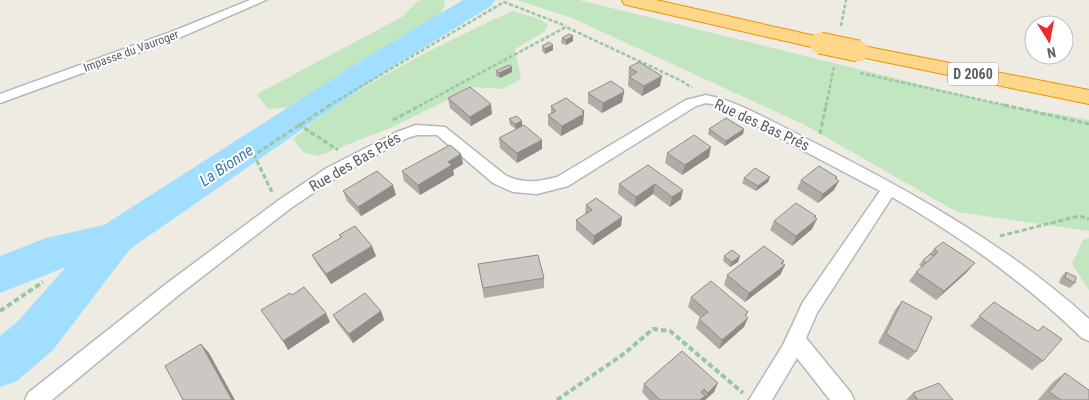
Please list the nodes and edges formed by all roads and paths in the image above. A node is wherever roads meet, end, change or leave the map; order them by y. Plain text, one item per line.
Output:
1 (260, 0) edge
2 (632, 0) edge
3 (688, 0) edge
4 (846, 0) edge
5 (566, 27) junction
6 (842, 44) junction
7 (836, 58) dead end
8 (834, 67) junction
9 (844, 69) dead end
10 (1089, 82) edge
11 (1089, 96) edge
12 (0, 99) edge
13 (706, 99) junction
14 (391, 121) dead end
15 (298, 124) junction
16 (1089, 124) edge
17 (809, 146) junction
18 (331, 173) junction
19 (889, 190) junction
20 (280, 208) junction
21 (1089, 219) edge
22 (977, 242) junction
23 (43, 282) dead end
24 (0, 311) edge
25 (1089, 332) edge
26 (796, 341) junction
27 (36, 400) edge
28 (557, 400) edge
29 (751, 400) edge
30 (760, 400) edge
31 (843, 400) edge

1 - 12 street, Impasse du Vauroger
2 - 6 highway, D 2060
3 - 6 highway, D 2060
4 - 6 path
5 - 13 path
5 - 14 path
5 - 15 path
6 - 10 highway, D 2060
6 - 11 highway, D 2060
6 - 16 path
7 - 8 path
8 - 9 path
8 - 17 path
13 - 17 street, Rue des Bas Prés
13 - 18 street, Rue des Bas Prés
15 - 18 path
15 - 20 path
17 - 19 street, Rue des Bas Prés
18 - 20 street, Rue des Bas Prés
19 - 22 street, Rue des Bas Prés
19 - 26 street
20 - 27 street, Rue des Bas Prés
21 - 22 path
22 - 25 street, Rue des Bas Prés
23 - 24 path
26 - 30 street
26 - 31 street
28 - 29 path

